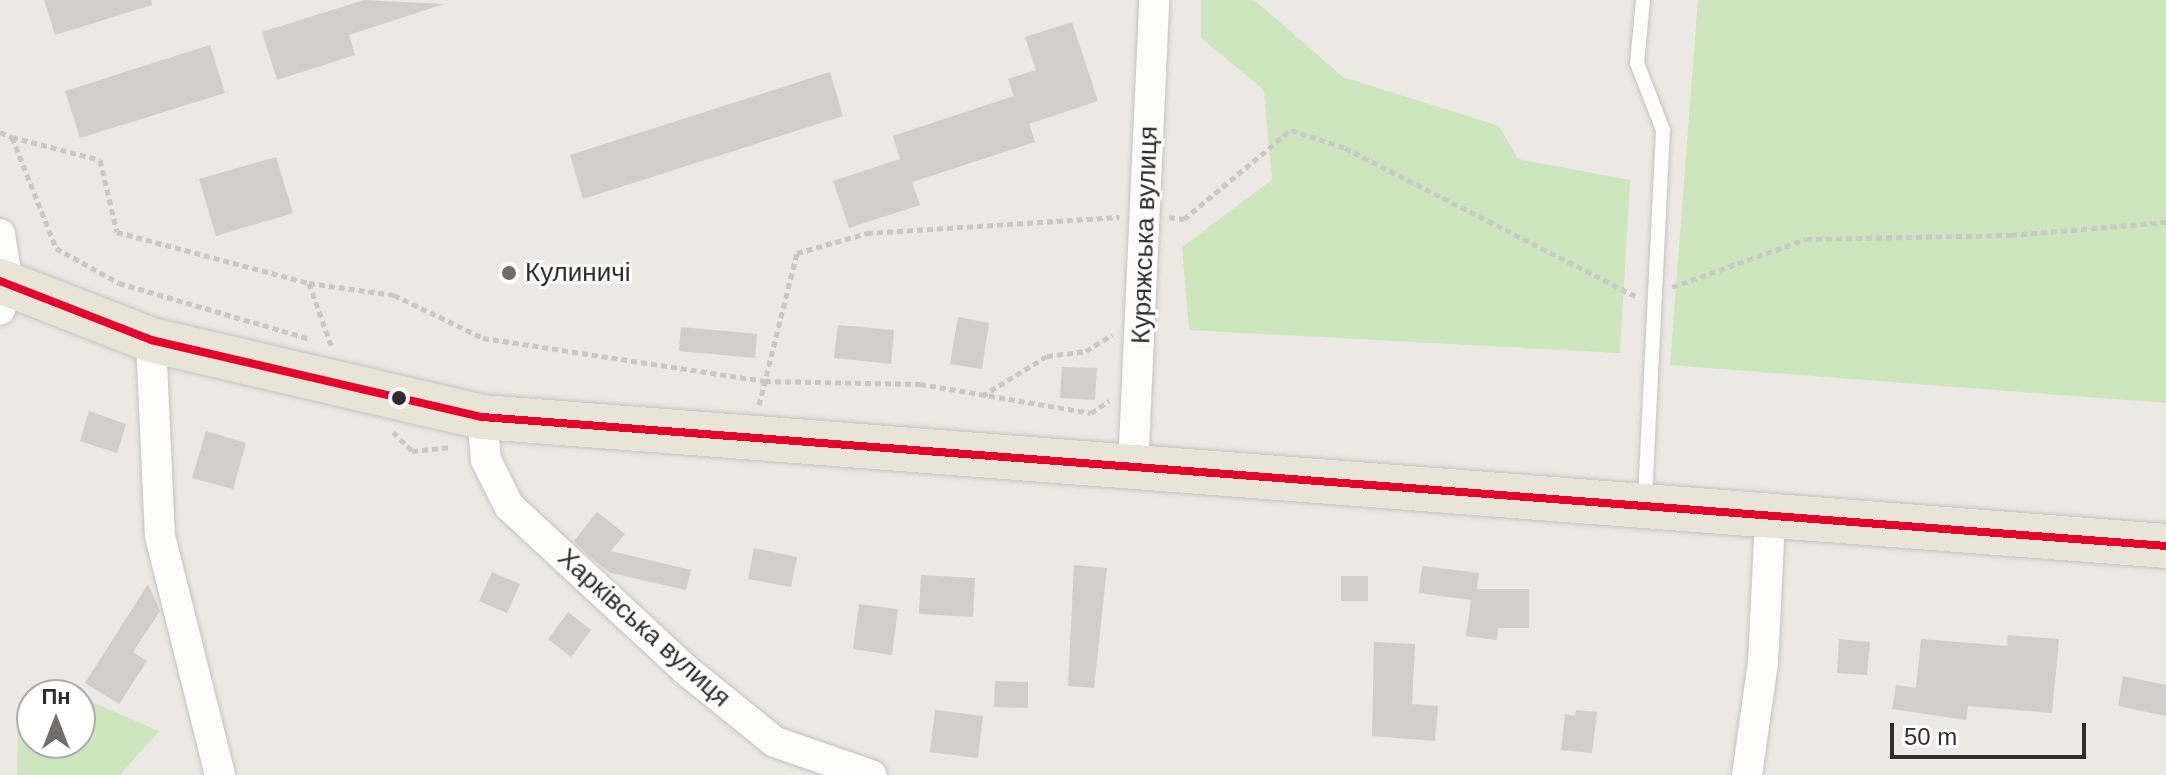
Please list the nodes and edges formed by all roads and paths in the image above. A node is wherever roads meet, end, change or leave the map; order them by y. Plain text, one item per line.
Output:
1 (1154, 0) edge
2 (1643, 0) edge
3 (0, 132) edge
4 (12, 137) junction
5 (1147, 215) junction
6 (2166, 222) edge
7 (0, 234) edge
8 (309, 283) junction
9 (3, 292) edge
10 (1655, 293) junction
11 (1143, 299) junction
12 (151, 340) junction
13 (331, 345) junction
14 (346, 349) dead end
15 (1140, 380) junction
16 (765, 381) junction
17 (981, 396) junction
18 (482, 417) junction
19 (751, 437) junction
20 (1133, 469) junction
21 (1644, 508) junction
22 (1770, 520) junction
23 (2166, 546) edge
24 (220, 775) edge
25 (871, 775) edge
26 (1747, 775) edge

1 - 5 street, Куряжська вулиця
2 - 10 lane
3 - 4 path
4 - 8 path
4 - 13 path
5 - 10 path
5 - 11 street, Куряжська вулиця
5 - 16 path
6 - 10 path
7 - 9 street
8 - 13 path
8 - 16 path
9 - 12 main road
10 - 21 lane
11 - 15 street, Куряжська вулиця
11 - 17 path
12 - 18 main road
12 - 24 street
13 - 14 path
15 - 17 path
15 - 20 street, Куряжська вулиця
16 - 17 path
16 - 19 path
18 - 19 main road
18 - 25 street, Харківська вулиця
19 - 20 main road
20 - 21 main road
21 - 22 main road
22 - 23 main road
22 - 26 street

